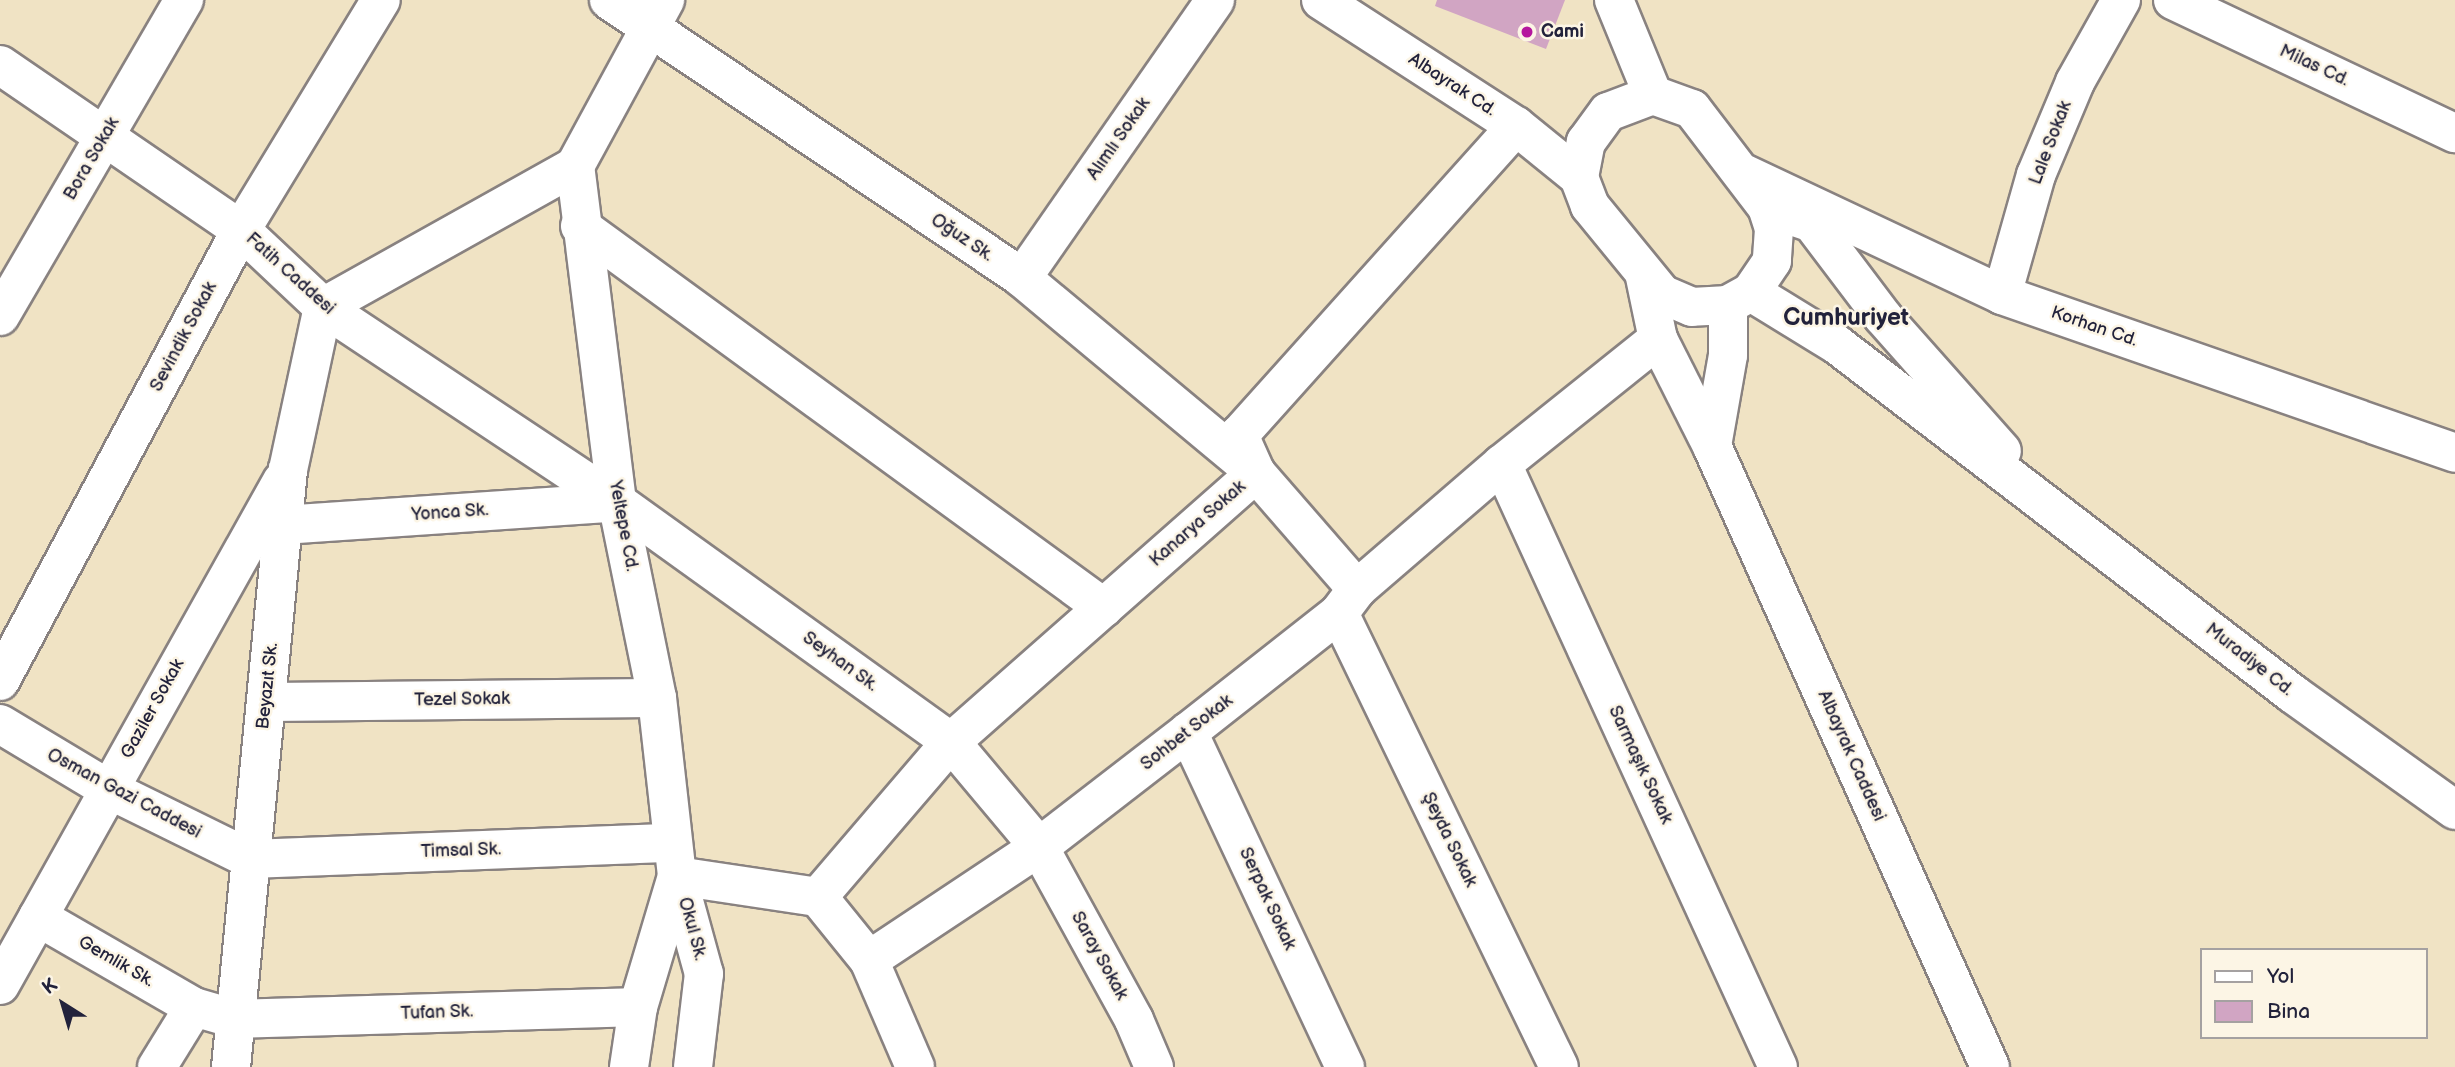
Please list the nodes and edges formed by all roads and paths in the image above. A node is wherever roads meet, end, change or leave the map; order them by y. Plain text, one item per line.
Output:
1 (184, 0) edge
2 (381, 0) edge
3 (609, 0) edge
4 (1215, 0) edge
5 (1321, 0) edge
6 (2121, 0) edge
7 (2174, 0) edge
8 (1619, 3) edge
9 (657, 14) edge
10 (0, 65) edge
11 (1653, 95) junction
12 (1516, 126) junction
13 (2455, 132) edge
14 (104, 139) junction
15 (575, 166) junction
16 (1745, 174) junction
17 (1579, 177) junction
18 (1767, 207) junction
19 (580, 226) junction
20 (241, 230) junction
21 (1645, 277) junction
22 (1022, 278) junction
23 (2002, 295) junction
24 (1739, 299) junction
25 (323, 307) junction
26 (0, 316) edge
27 (1658, 339) junction
28 (1712, 446) junction
29 (2455, 453) edge
30 (1502, 464) junction
31 (288, 470) junction
32 (1256, 473) junction
33 (617, 502) junction
34 (2047, 503) junction
35 (283, 525) junction
36 (1348, 601) junction
37 (1104, 608) junction
38 (0, 681) edge
39 (657, 698) junction
40 (266, 702) junction
41 (0, 724) edge
42 (1188, 732) junction
43 (951, 742) junction
44 (108, 789) junction
45 (2455, 810) edge
46 (1040, 847) junction
47 (250, 859) junction
48 (675, 859) junction
49 (818, 897) junction
50 (38, 917) junction
51 (869, 960) junction
52 (0, 985) edge
53 (194, 1007) junction
54 (638, 1007) junction
55 (235, 1019) junction
56 (157, 1067) edge
57 (231, 1067) edge
58 (629, 1067) edge
59 (693, 1067) edge
60 (915, 1067) edge
61 (1154, 1067) edge
62 (1345, 1067) edge
63 (1559, 1067) edge
64 (1778, 1067) edge
65 (1990, 1067) edge

1 - 14 street, Bora Sokak
2 - 20 street, Sevindik Sokak
3 - 9 street, Oğuz Sk.
4 - 22 street, Alımlı Sokak
5 - 12 street, Albayrak Cd.
6 - 23 street, Lale Sokak
7 - 13 street, Milas Cd.
8 - 11 street
9 - 15 street
9 - 22 street, Oğuz Sk.
10 - 14 street, Fatih Caddesi
11 - 16 street
11 - 17 street
12 - 17 street, Albayrak Cd.
12 - 32 street, Kanarya Sokak
14 - 20 street, Fatih Caddesi
14 - 26 street, Bora Sokak
15 - 19 street, Yeltepe Cd.
15 - 25 street
16 - 18 street
16 - 23 street, Korhan Cd.
17 - 21 street
18 - 24 street
18 - 34 street, Muradiye Cd.
19 - 33 street, Yeltepe Cd.
19 - 37 street
20 - 25 street, Fatih Caddesi
20 - 38 street, Sevindik Sokak
21 - 24 street
21 - 27 street, Albayrak Caddesi
22 - 32 street, Oğuz Sk.
23 - 29 street, Korhan Cd.
24 - 28 street
24 - 34 street, Muradiye Cd.
25 - 31 street, Beyazıt Sk.
25 - 33 street, Fatih Caddesi
27 - 28 street, Albayrak Caddesi
27 - 30 street, Sohbet Sokak
28 - 65 street, Albayrak Caddesi
30 - 36 street, Sohbet Sokak
30 - 64 street, Sarmaşık Sokak
31 - 35 street, Beyazıt Sk.
31 - 44 street, Gaziler Sokak
32 - 36 street, Şeyda Sokak
32 - 37 street, Kanarya Sokak
33 - 35 street, Yonca Sk.
33 - 39 street, Yeltepe Cd.
33 - 43 street, Seyhan Sk.
34 - 45 street, Muradiye Cd.
35 - 40 street, Beyazıt Sk.
36 - 42 street, Sohbet Sokak
36 - 63 street, Şeyda Sokak
37 - 43 street, Kanarya Sokak
39 - 40 street, Tezel Sokak
39 - 48 street, Yeltepe Cd.
40 - 47 street, Beyazıt Sk.
41 - 44 street, Osman Gazi Caddesi
42 - 46 street, Sohbet Sokak
42 - 62 street, Serpak Sokak
43 - 46 street, Seyhan Sk.
43 - 49 street, Kanarya Sokak
44 - 47 street, Osman Gazi Caddesi
44 - 50 street, Gaziler Sokak
46 - 51 street, Sohbet Sokak
46 - 61 street, Saray Sokak
47 - 48 street, Timsal Sk.
47 - 55 street, Beyazıt Sk.
48 - 49 street
48 - 54 street, Yeltepe Cd.
48 - 59 street, Okul Sk.
49 - 51 street
50 - 52 street, Gaziler Sokak
50 - 53 street, Gemlik Sk.
51 - 60 street
53 - 55 street, Gemlik Sk.
53 - 56 street
54 - 55 street, Tufan Sk.
54 - 58 street, Yeltepe Cd.
55 - 57 street, Beyazıt Sk.

